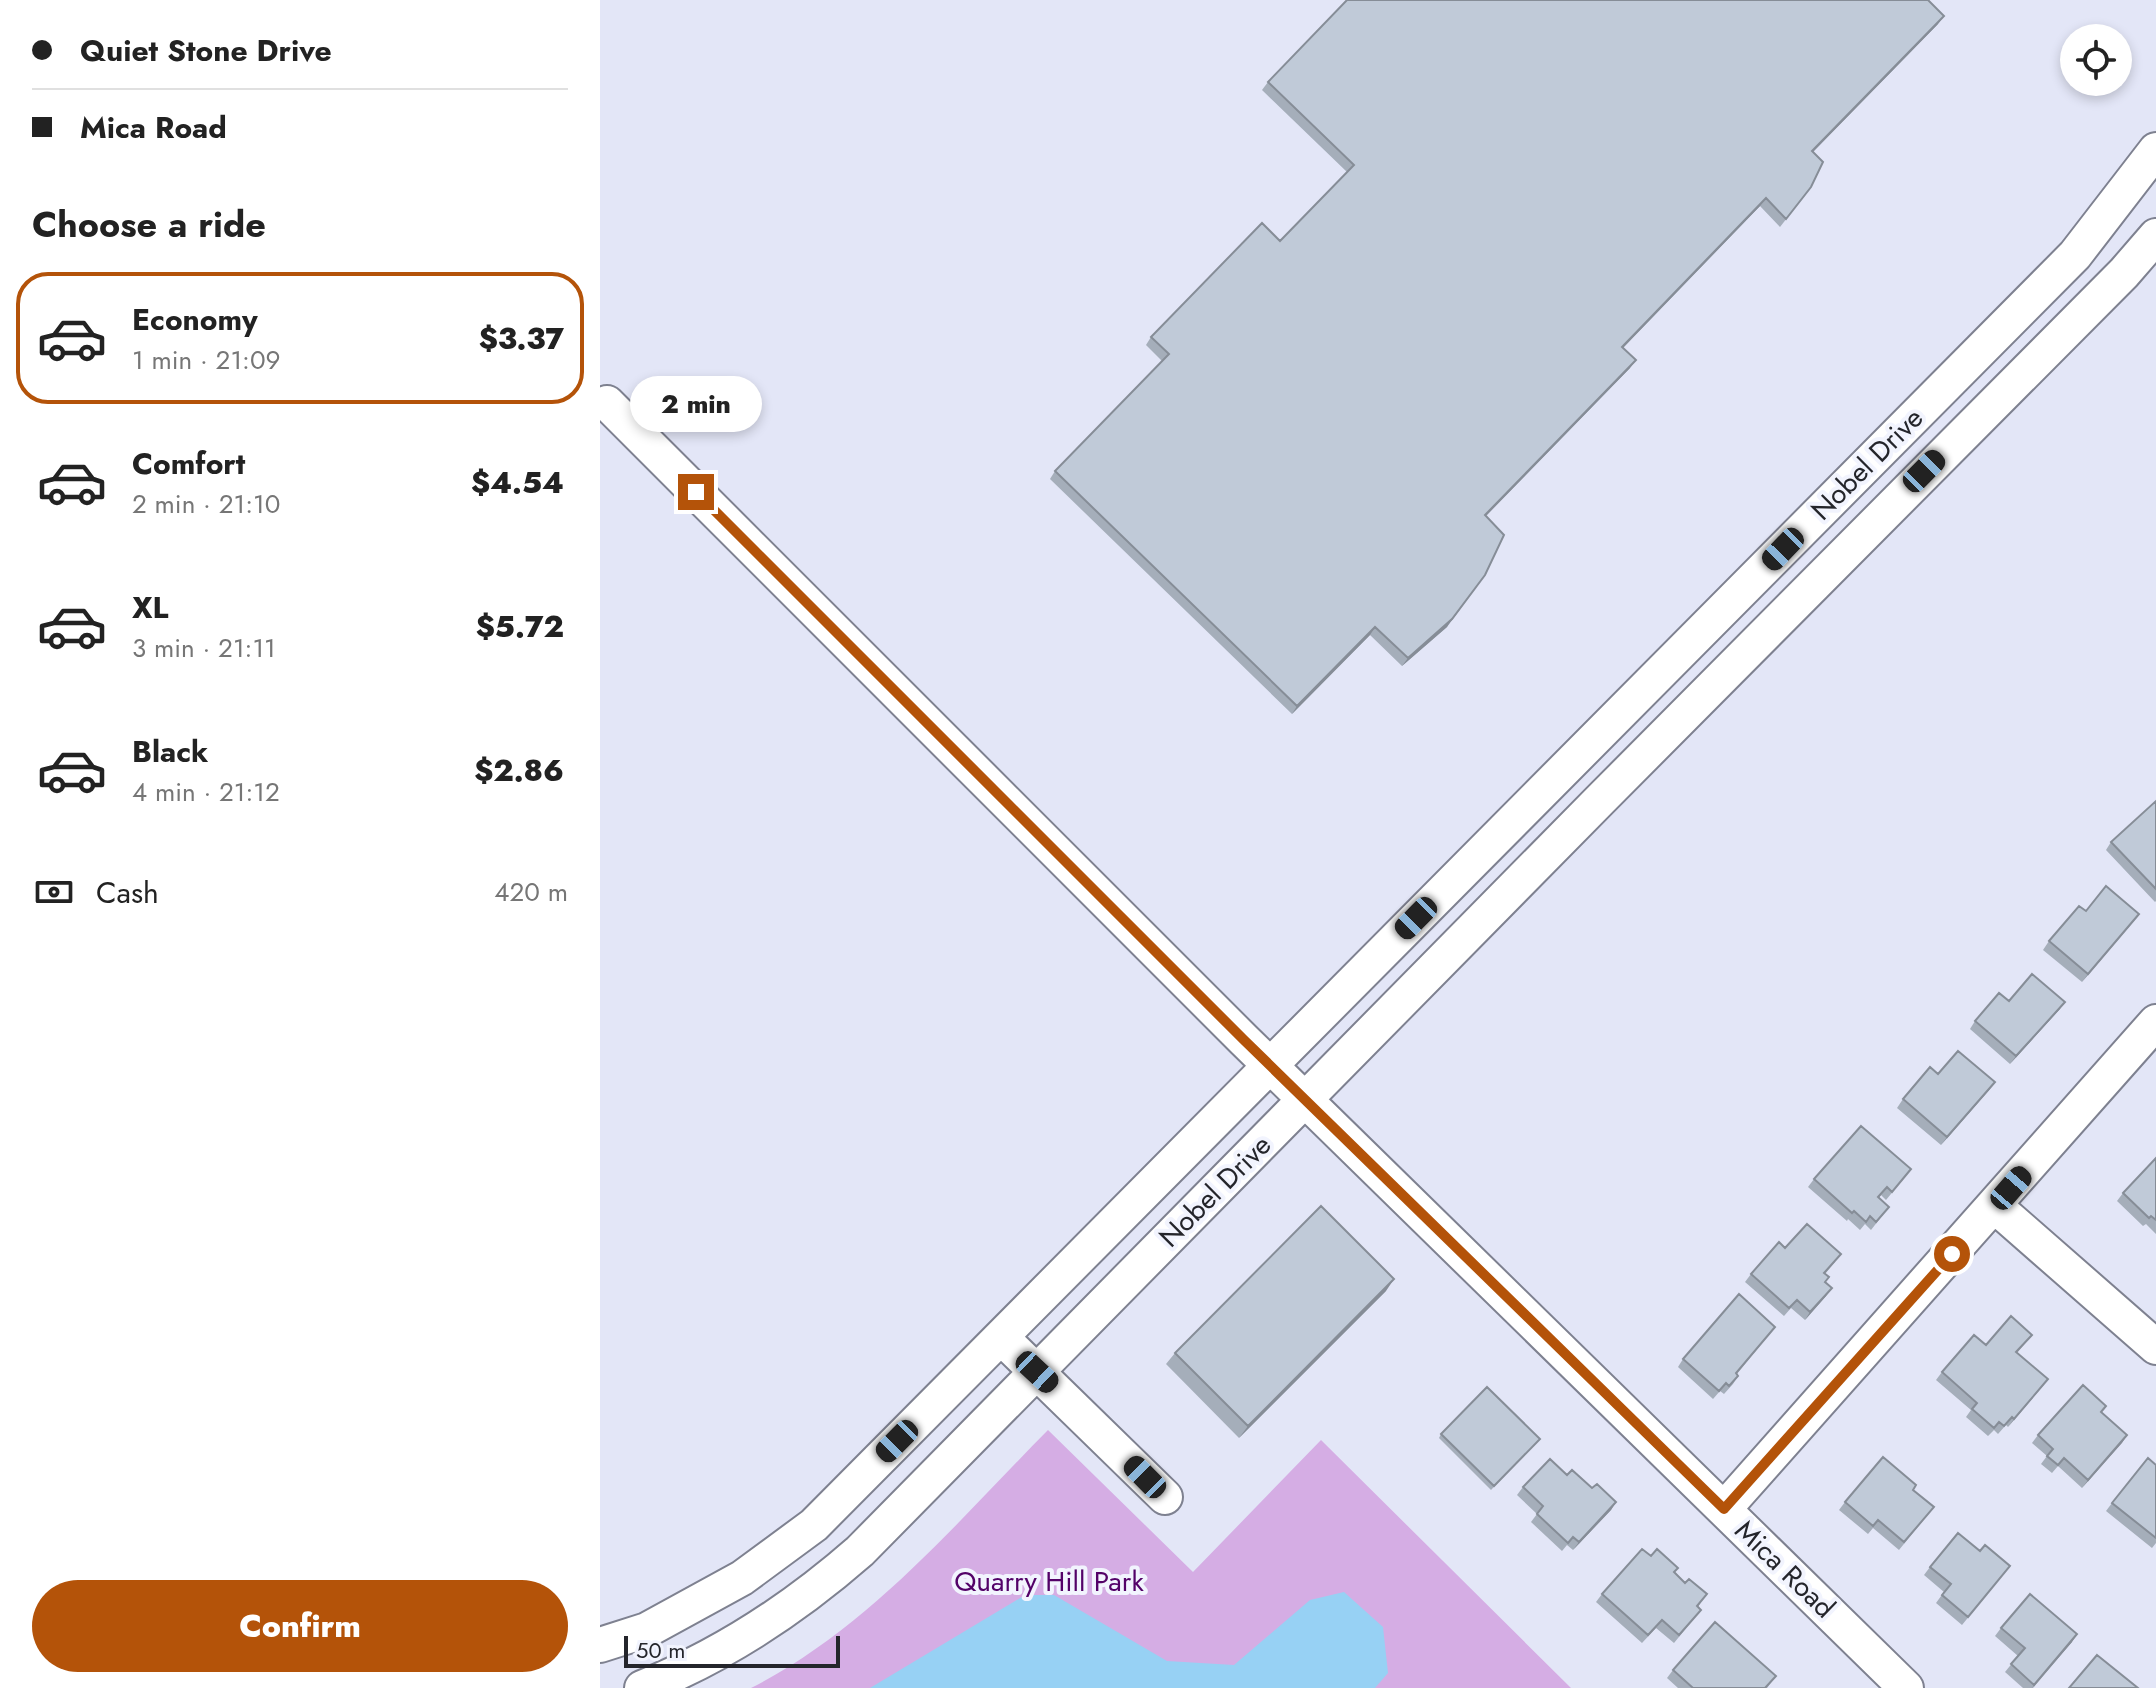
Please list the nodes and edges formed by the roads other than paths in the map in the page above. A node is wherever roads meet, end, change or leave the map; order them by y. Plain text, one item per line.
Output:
1 (2156, 150) edge
2 (2156, 236) edge
3 (607, 403) dead end
4 (1566, 768) junction
5 (1599, 801) junction
6 (2156, 1022) edge
7 (1270, 1065) junction
8 (1305, 1099) junction
9 (1995, 1206) junction
10 (1001, 1337) junction
11 (2156, 1347) edge
12 (1037, 1372) junction
13 (1165, 1497) dead end
14 (1724, 1509) junction
15 (795, 1540) junction
16 (829, 1578) junction
17 (600, 1645) edge
18 (642, 1688) edge
19 (1906, 1688) edge

1 - 4 street, Nobel Drive
2 - 5 street, Nobel Drive
3 - 7 street, Mica Road
4 - 5 street
4 - 7 street, Nobel Drive
5 - 8 street, Nobel Drive
6 - 9 street
7 - 8 street, Mica Road
7 - 10 street, Nobel Drive
8 - 12 street, Nobel Drive
8 - 14 street, Mica Road
9 - 11 street
9 - 14 street
10 - 12 street
10 - 15 street, Nobel Drive
12 - 13 street
12 - 16 street, Nobel Drive
14 - 19 street, Mica Road
15 - 16 street
15 - 17 street, Nobel Drive
16 - 18 street, Nobel Drive

